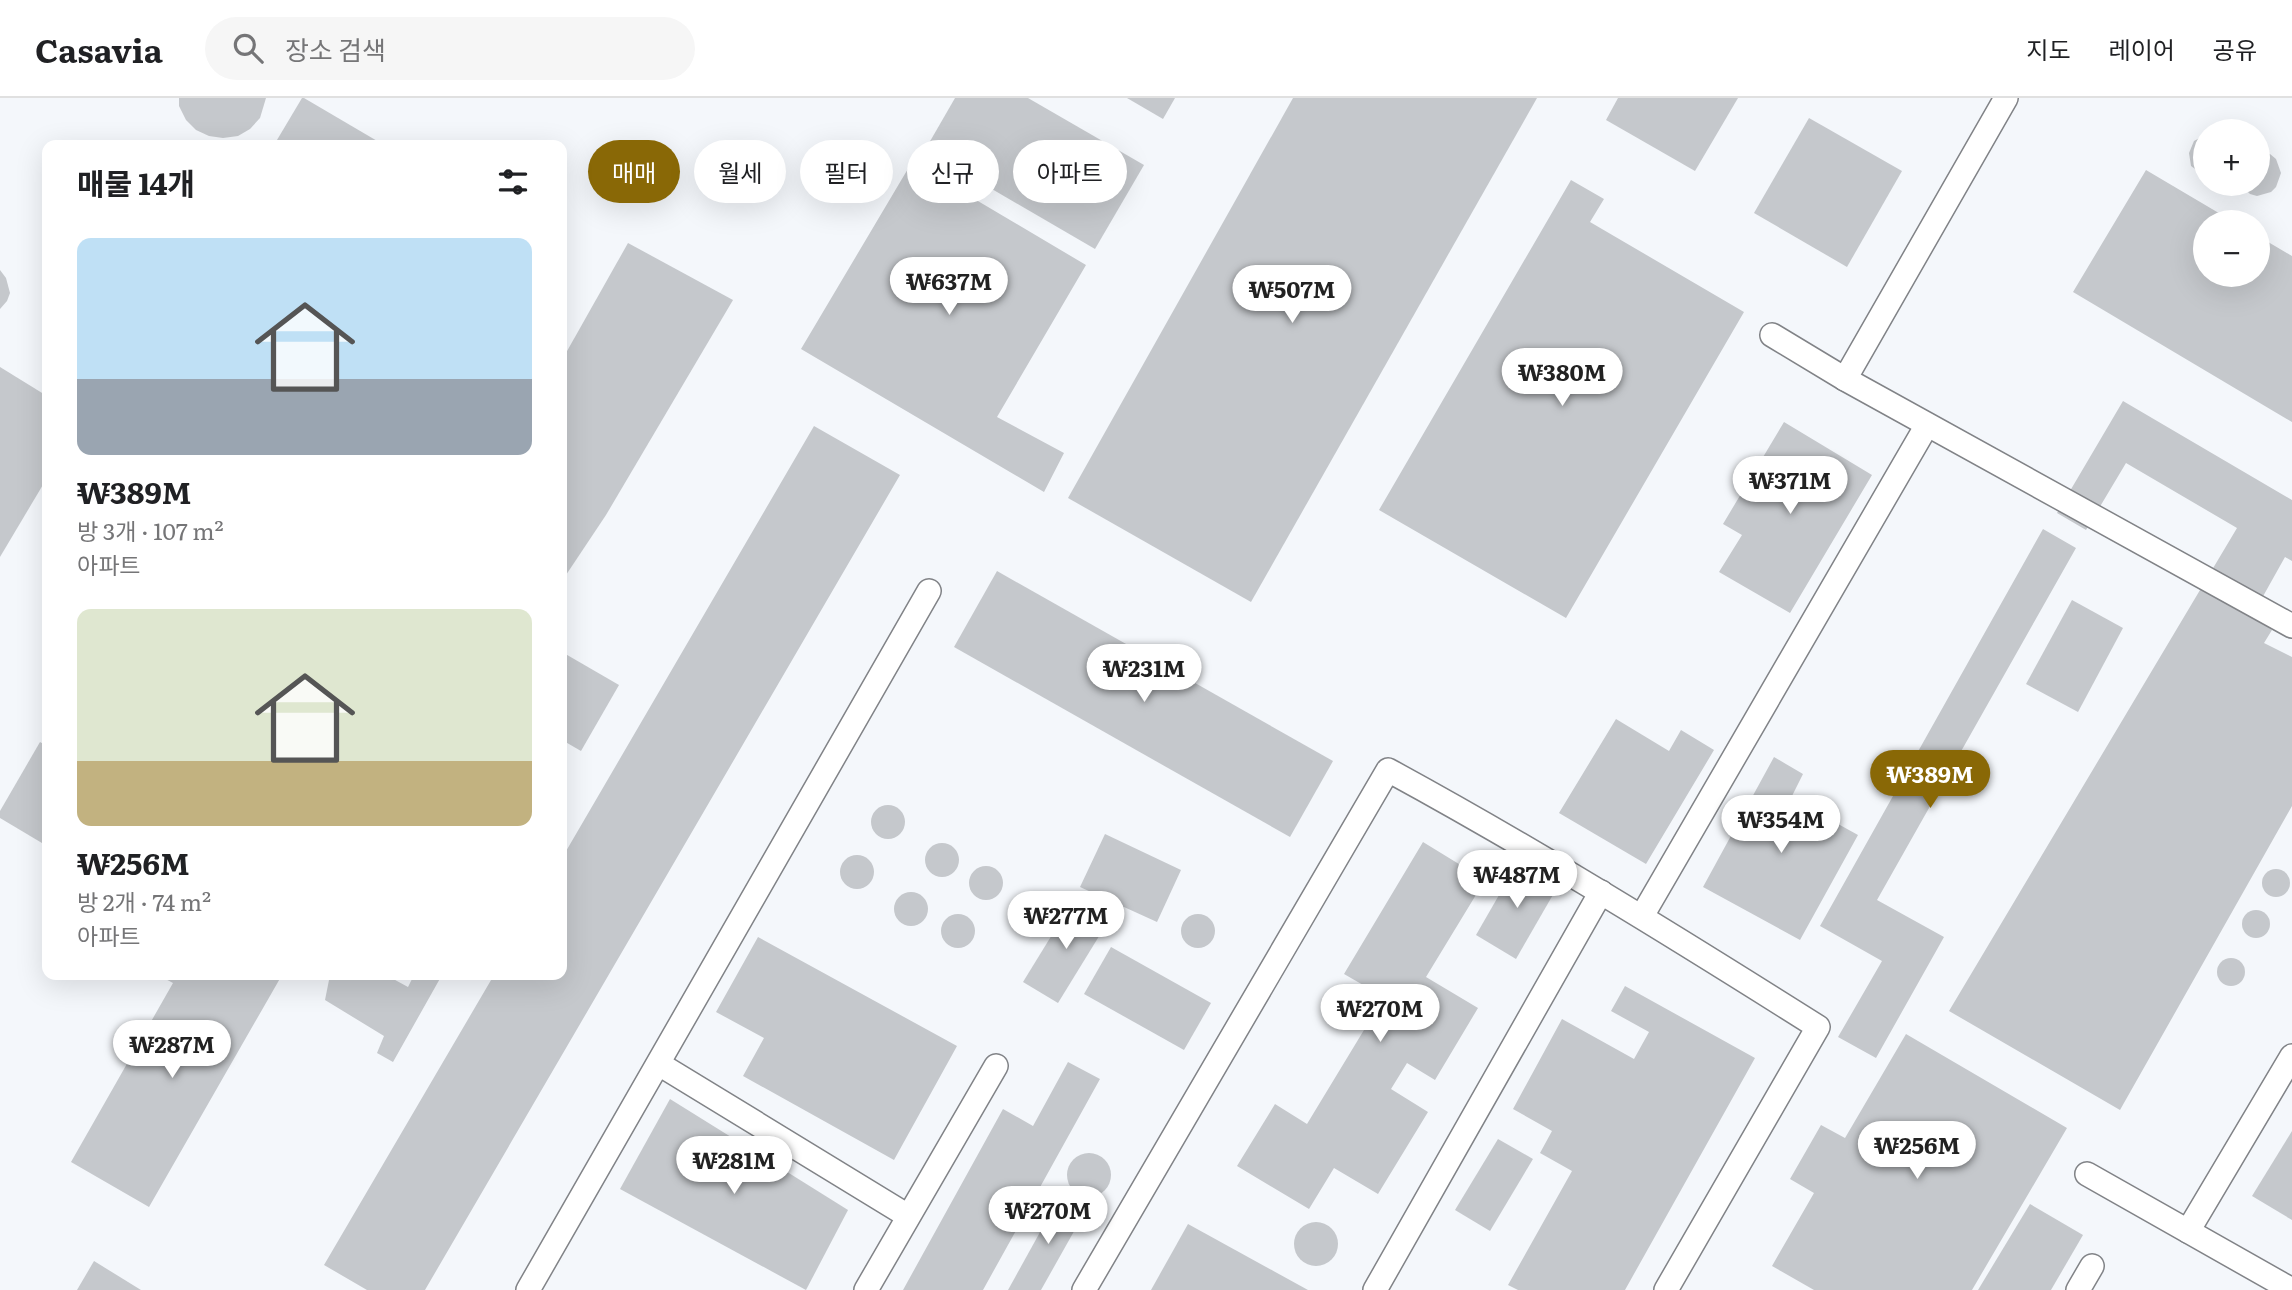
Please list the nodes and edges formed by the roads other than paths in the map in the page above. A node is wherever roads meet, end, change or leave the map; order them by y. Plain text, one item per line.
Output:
1 (2006, 98) edge
2 (1772, 335) dead end
3 (1845, 379) junction
4 (1927, 425) junction
5 (929, 591) dead end
6 (2292, 626) edge
7 (1601, 892) junction
8 (1642, 916) junction
9 (2292, 1056) edge
10 (659, 1064) junction
11 (996, 1066) dead end
12 (2087, 1174) dead end
13 (908, 1216) junction
14 (2188, 1231) junction
15 (2092, 1266) dead end
16 (528, 1290) edge
17 (866, 1290) edge
18 (1084, 1290) edge
19 (1375, 1290) edge
20 (1666, 1290) edge
21 (2078, 1290) edge
22 (2292, 1290) edge

1 - 3 lane
2 - 3 lane
3 - 4 lane
4 - 6 lane
4 - 8 lane
5 - 10 lane
7 - 8 lane
7 - 18 lane
7 - 19 lane
8 - 20 lane
9 - 14 lane
10 - 13 lane
10 - 16 lane
11 - 13 lane
12 - 14 lane
13 - 17 lane
14 - 22 lane
15 - 21 lane

